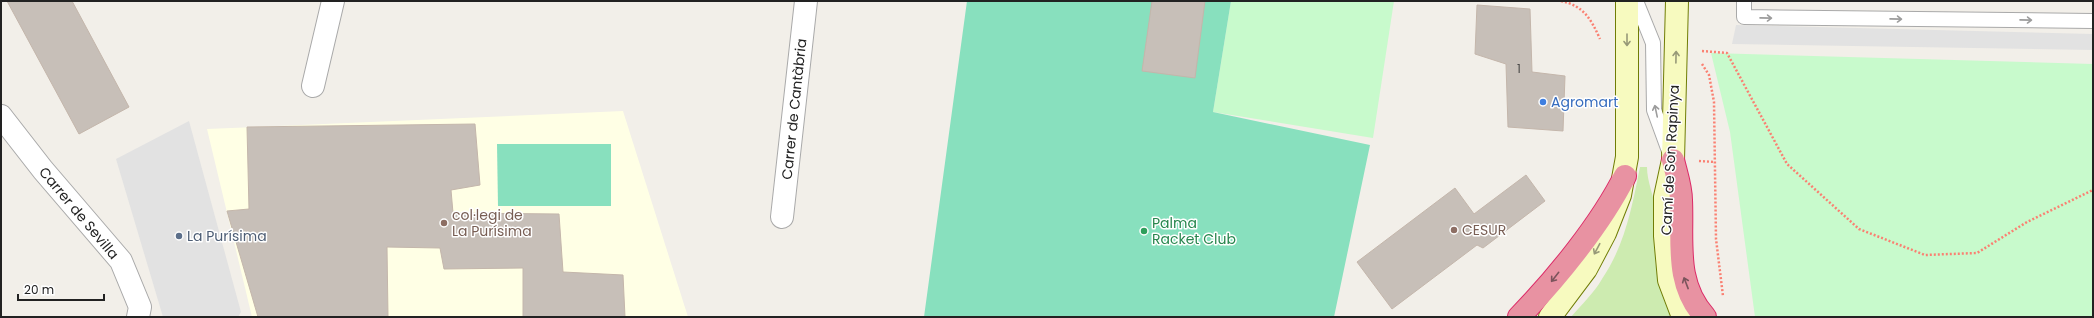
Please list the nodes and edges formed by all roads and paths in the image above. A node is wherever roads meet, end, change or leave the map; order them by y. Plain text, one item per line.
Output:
1 (333, 1) edge
2 (806, 1) edge
3 (1561, 1) edge
4 (1627, 1) edge
5 (1636, 1) edge
6 (1677, 1) edge
7 (1744, 1) edge
8 (2093, 21) edge
9 (1600, 46) dead end
10 (1699, 55) dead end
11 (1699, 59) dead end
12 (313, 86) dead end
13 (1, 116) edge
14 (1673, 160) junction
15 (1625, 176) junction
16 (2093, 190) edge
17 (782, 218) dead end
18 (1723, 297) dead end
19 (139, 312) edge
20 (1519, 317) edge
21 (1550, 317) edge
22 (1683, 317) edge
23 (1705, 317) edge

1 - 12 street
2 - 17 street, Carrer de Cantàbria
3 - 9 path
4 -> 15 street
14 -> 5 lane
14 -> 6 street, Camí de Son Rapinya
7 -> 8 lane
10 - 16 path
11 - 18 path
13 - 19 street, Carrer de Sevilla
14 - 22 street, Camí de Son Rapinya
23 -> 14 highway
15 -> 20 highway
15 -> 21 street

